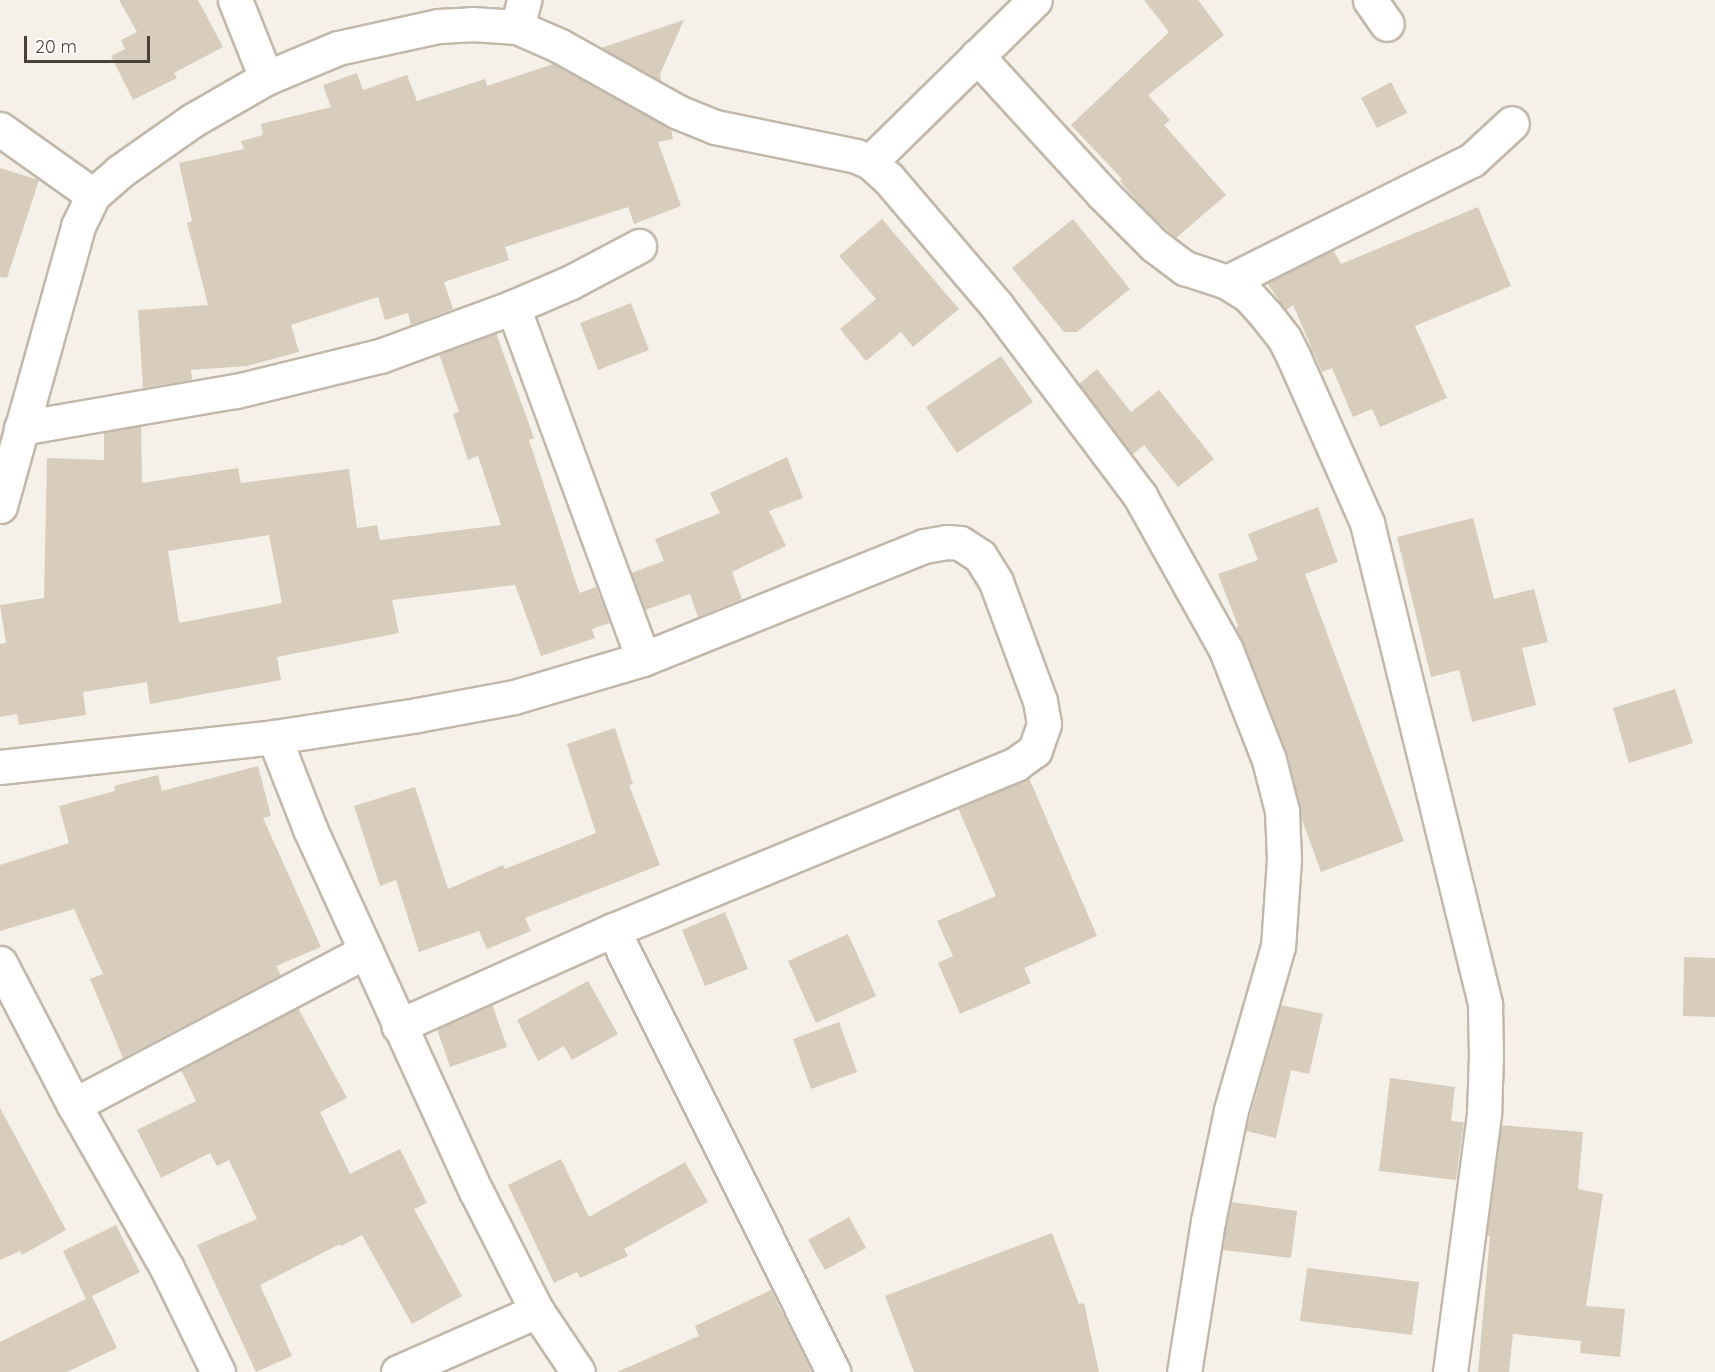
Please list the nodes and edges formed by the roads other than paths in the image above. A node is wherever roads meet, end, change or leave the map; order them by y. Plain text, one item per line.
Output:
1 (235, 0) edge
2 (1035, 0) edge
3 (439, 13) edge
4 (521, 14) edge
5 (977, 56) junction
6 (266, 78) junction
7 (1512, 123) dead end
8 (0, 129) edge
9 (870, 162) junction
10 (93, 195) junction
11 (639, 246) dead end
12 (1227, 282) junction
13 (513, 307) junction
14 (21, 428) junction
15 (0, 506) edge
16 (643, 660) junction
17 (274, 737) junction
18 (0, 767) edge
19 (613, 930) junction
20 (366, 951) junction
21 (0, 963) edge
22 (398, 1026) junction
23 (74, 1105) junction
24 (537, 1311) junction
25 (218, 1372) edge
26 (398, 1372) edge
27 (578, 1372) edge
28 (833, 1372) edge
29 (1184, 1372) edge
30 (1450, 1372) edge

1 - 6 street
2 - 5 street
3 - 4 street
3 - 6 street
4 - 9 street
5 - 9 street
5 - 12 street
6 - 10 street
7 - 12 street
8 - 10 street
9 - 29 street
10 - 14 street
11 - 13 street
12 - 30 street
13 - 14 street
13 - 16 street
14 - 15 street
16 - 17 street
16 - 19 street
17 - 18 street
17 - 20 street
19 - 22 street
19 - 28 street
20 - 22 street
20 - 23 street
21 - 23 street
22 - 24 street
23 - 25 street
24 - 26 street
24 - 27 street

